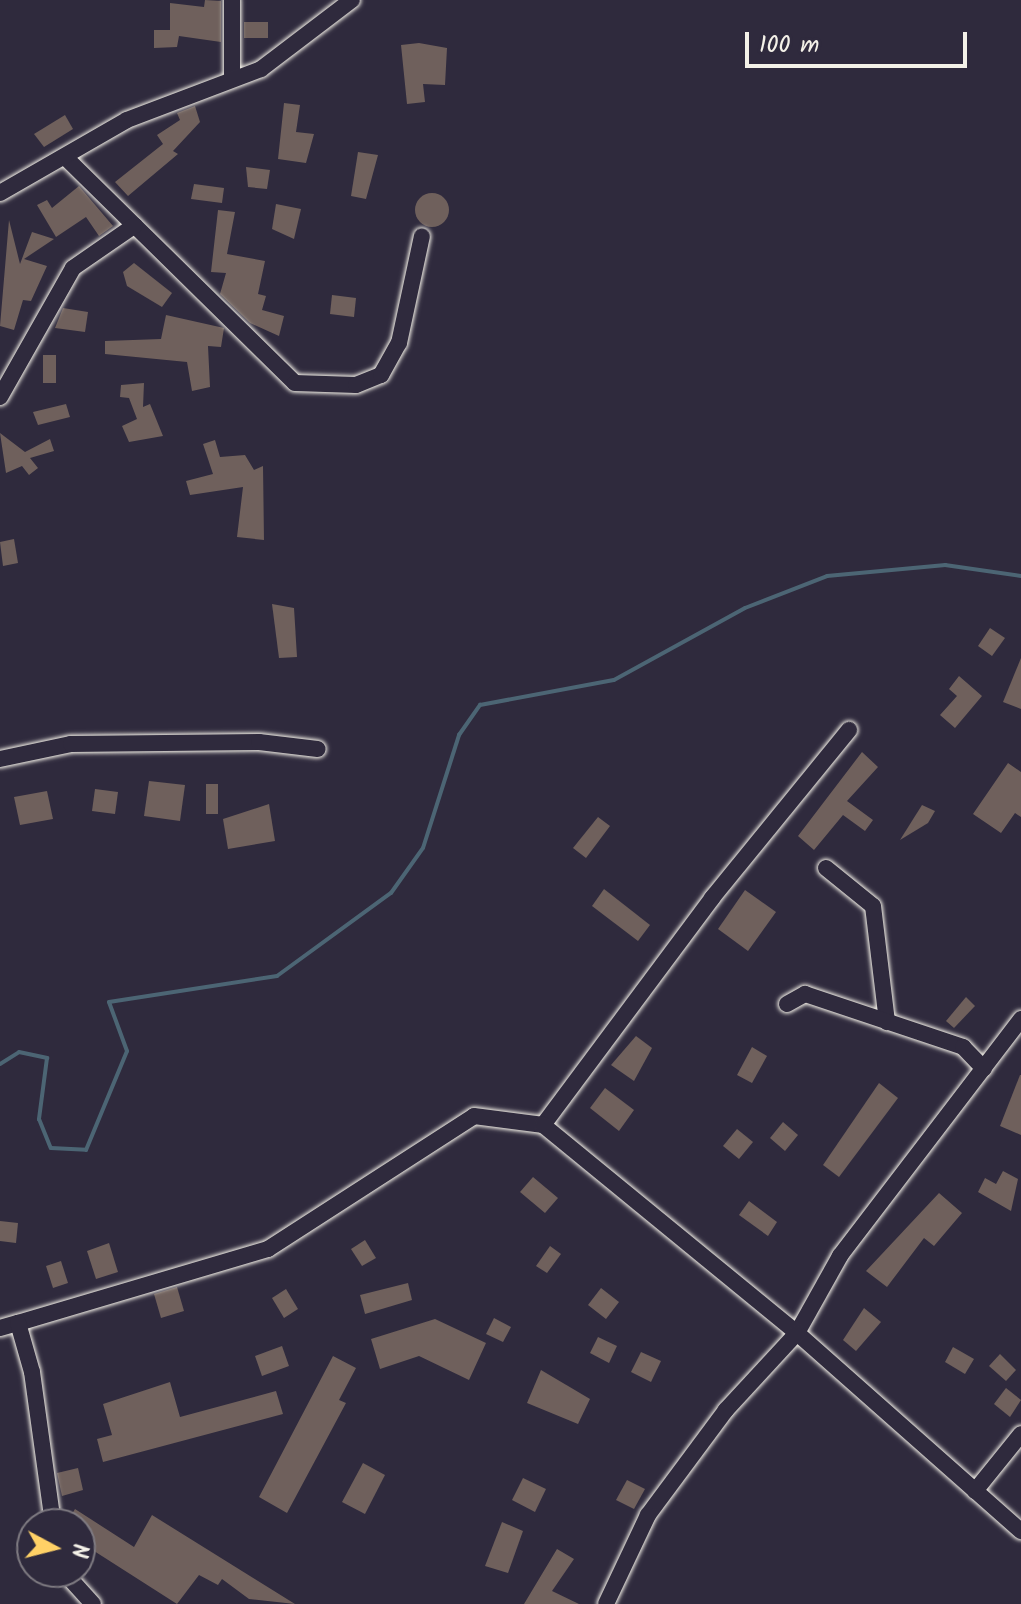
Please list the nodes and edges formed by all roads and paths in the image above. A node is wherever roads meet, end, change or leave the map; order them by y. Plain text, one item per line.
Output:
1 (232, 0) edge
2 (352, 0) edge
3 (232, 78) junction
4 (65, 157) junction
5 (0, 193) edge
6 (135, 225) junction
7 (422, 236) dead end
8 (0, 397) edge
9 (849, 730) dead end
10 (318, 749) dead end
11 (0, 759) edge
12 (826, 868) dead end
13 (787, 1004) dead end
14 (1021, 1019) edge
15 (887, 1022) junction
16 (984, 1069) junction
17 (543, 1125) junction
18 (18, 1323) junction
19 (0, 1328) edge
20 (797, 1333) junction
21 (1021, 1434) edge
22 (975, 1491) junction
23 (50, 1508) edge
24 (1021, 1531) edge
25 (78, 1588) edge
26 (93, 1604) edge
27 (606, 1604) edge

1 - 3 street
2 - 3 street
3 - 4 street
4 - 5 street
4 - 6 street
6 - 7 street
6 - 8 street
9 - 17 street
10 - 11 street
12 - 15 street
13 - 15 street
14 - 16 street
15 - 16 street
16 - 20 street
17 - 18 street
17 - 20 street
18 - 19 street
18 - 23 street
20 - 22 street
20 - 27 street
21 - 22 street
22 - 24 street
25 - 26 street

